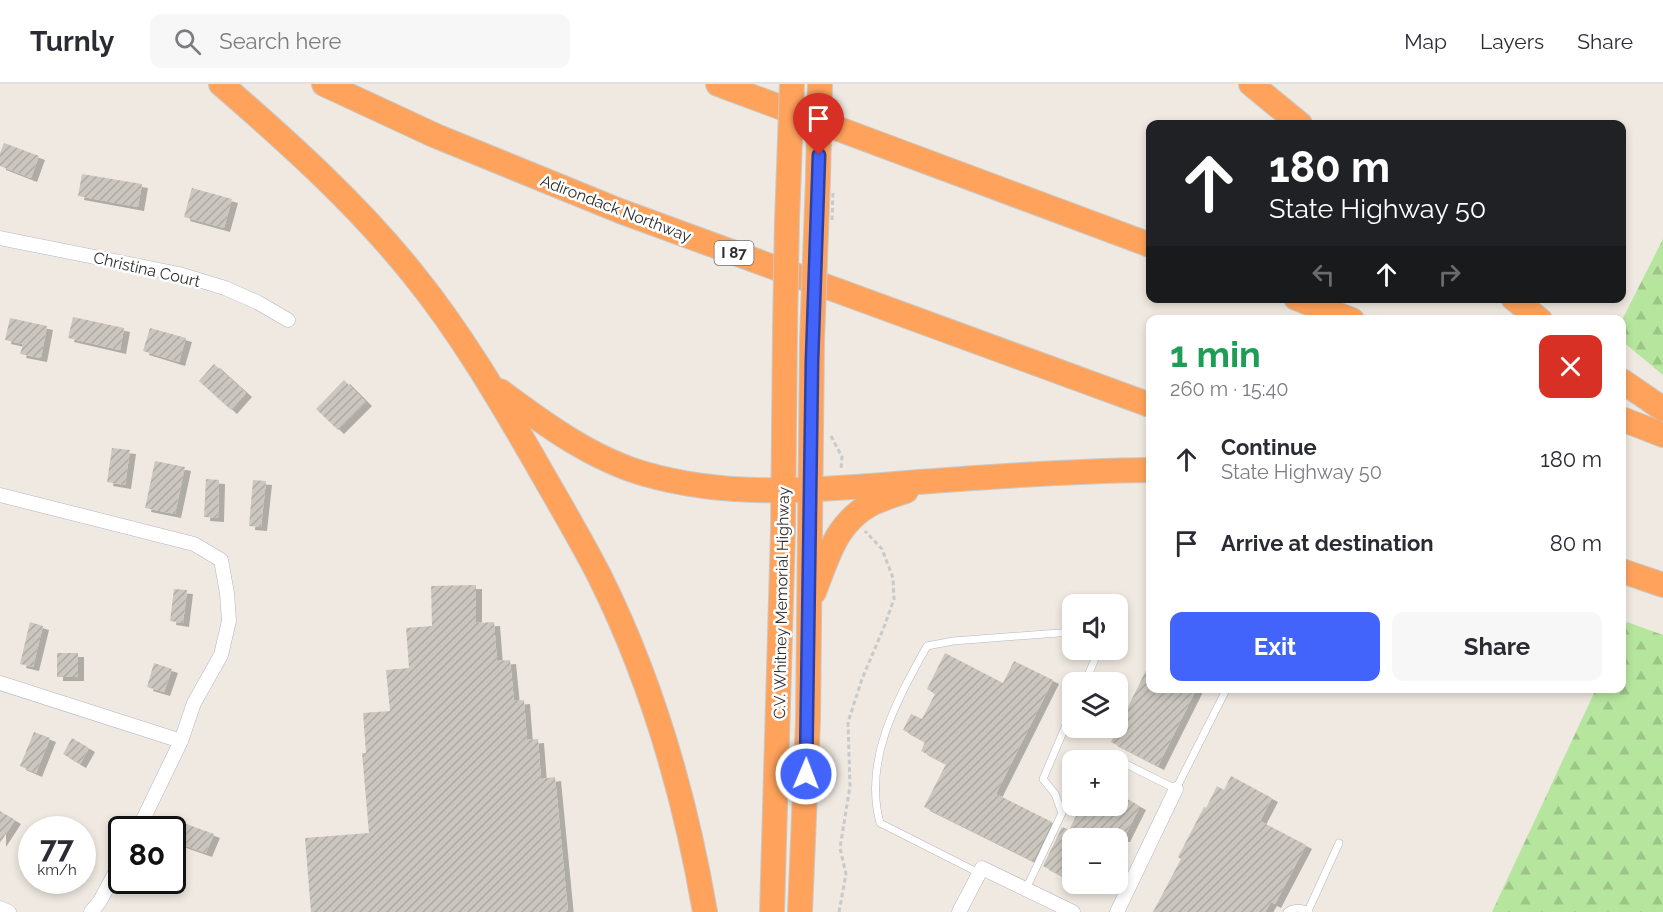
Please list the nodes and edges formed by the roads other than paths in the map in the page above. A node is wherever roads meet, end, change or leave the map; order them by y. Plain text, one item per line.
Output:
1 (221, 84) edge
2 (324, 84) edge
3 (718, 84) edge
4 (792, 84) edge
5 (820, 84) edge
6 (1251, 84) edge
7 (1295, 120) edge
8 (0, 238) edge
9 (1146, 244) edge
10 (1309, 303) edge
11 (1519, 303) edge
12 (1339, 315) edge
13 (1534, 315) edge
14 (288, 320) dead end
15 (491, 384) junction
16 (1626, 384) edge
17 (1146, 404) edge
18 (1663, 409) edge
19 (1626, 421) edge
20 (1663, 435) edge
21 (1146, 470) edge
22 (933, 481) junction
23 (810, 490) junction
24 (783, 492) junction
25 (0, 495) edge
26 (1626, 572) edge
27 (1663, 585) edge
28 (808, 609) junction
29 (1062, 633) edge
30 (0, 683) edge
31 (1224, 693) edge
32 (1062, 734) edge
33 (182, 741) junction
34 (1128, 765) edge
35 (1176, 789) junction
36 (145, 816) edge
37 (1339, 843) dead end
38 (979, 873) junction
39 (108, 886) edge
40 (1026, 889) junction
41 (0, 908) edge
42 (9, 912) edge
43 (91, 912) edge
44 (705, 912) edge
45 (772, 912) edge
46 (800, 912) edge
47 (959, 912) edge
48 (1073, 912) edge
49 (1118, 912) edge
50 (1287, 912) edge
51 (1308, 912) edge

1 - 15 highway
2 - 17 highway, Adirondack Northway / I 87
3 - 9 highway
4 - 24 highway, C.V. Whitney Memorial Highway, bridge
5 - 23 highway, C.V. Whitney Memorial Highway, bridge
6 - 7 highway
8 - 14 street, Christina Court
10 - 12 highway
11 - 13 highway
15 - 24 highway
15 - 44 highway
16 - 18 highway
19 - 20 highway
21 - 22 highway
22 - 23 highway
22 - 28 highway
23 - 24 highway
23 - 28 highway, C.V. Whitney Memorial Highway
24 - 45 highway, C.V. Whitney Memorial Highway
25 - 33 street
26 - 27 highway
28 - 46 highway, C.V. Whitney Memorial Highway
29 - 38 lane
30 - 33 street
31 - 35 lane
32 - 40 lane
33 - 36 street
34 - 35 lane
35 - 49 street
37 - 51 lane
38 - 40 street
38 - 47 street
39 - 43 street
40 - 48 street
41 - 42 street
50 - 51 lane

